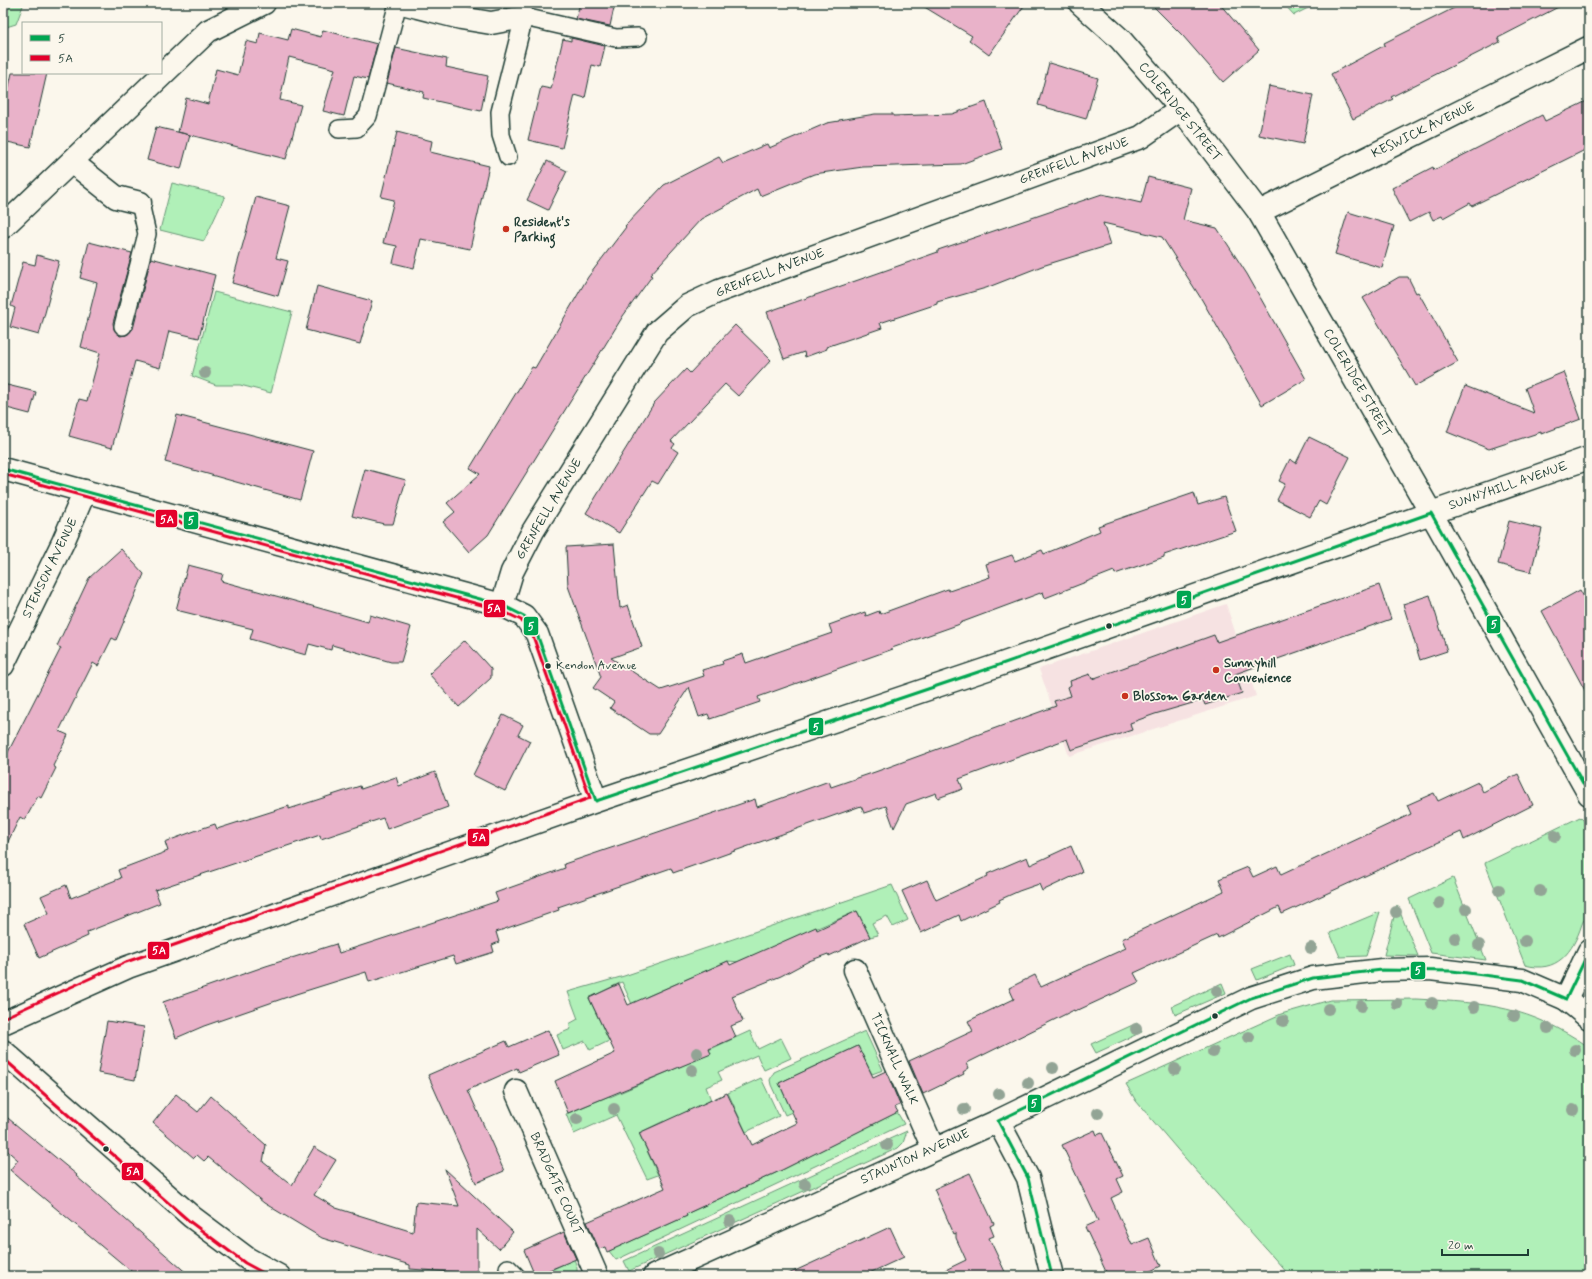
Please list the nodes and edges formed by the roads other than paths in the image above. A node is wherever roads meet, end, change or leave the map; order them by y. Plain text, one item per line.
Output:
1 (264, 3) edge
2 (398, 3) edge
3 (402, 3) edge
4 (1080, 3) edge
5 (524, 17) junction
6 (638, 37) dead end
7 (1588, 48) edge
8 (163, 73) edge
9 (162, 74) edge
10 (1181, 109) junction
11 (339, 129) dead end
12 (508, 157) dead end
13 (72, 162) junction
14 (140, 203) joint
15 (1258, 212) junction
16 (3, 227) edge
17 (123, 326) dead end
18 (1589, 458) edge
19 (3, 469) edge
20 (86, 491) junction
21 (1431, 513) junction
22 (502, 605) junction
23 (3, 665) edge
24 (1589, 794) edge
25 (596, 801) junction
26 (1589, 951) edge
27 (855, 970) dead end
28 (1566, 999) junction
29 (1589, 1018) edge
30 (3, 1023) edge
31 (3, 1051) edge
32 (516, 1091) dead end
33 (998, 1121) junction
34 (934, 1148) junction
35 (279, 1276) edge
36 (597, 1276) edge
37 (654, 1276) edge
38 (1052, 1276) edge

1 - 8 street
2 - 11 lane
3 - 5 street
4 - 10 street, COLERIDGE STREET
5 - 6 lane
5 - 12 lane
7 - 15 street, KESWICK AVENUE
9 - 13 street
10 - 15 street, COLERIDGE STREET
10 - 22 street, GRENFELL AVENUE
13 - 14 street
13 - 16 street
14 - 17 lane
15 - 21 street, COLERIDGE STREET
18 - 21 street, SUNNYHILL AVENUE
19 - 20 street
20 - 22 street
20 - 23 street, STENSON AVENUE
21 - 24 street, COLERIDGE STREET
21 - 25 street, SUNNYHILL AVENUE
22 - 25 street
25 - 30 street, SUNNYHILL AVENUE
26 - 28 street
27 - 34 street, TICKNALL WALK
28 - 29 street, STAUNTON AVENUE
28 - 33 street, STAUNTON AVENUE
31 - 35 street
32 - 36 street, BRADGATE COURT
33 - 34 street, STAUNTON AVENUE
33 - 38 street
34 - 37 street, STAUNTON AVENUE

